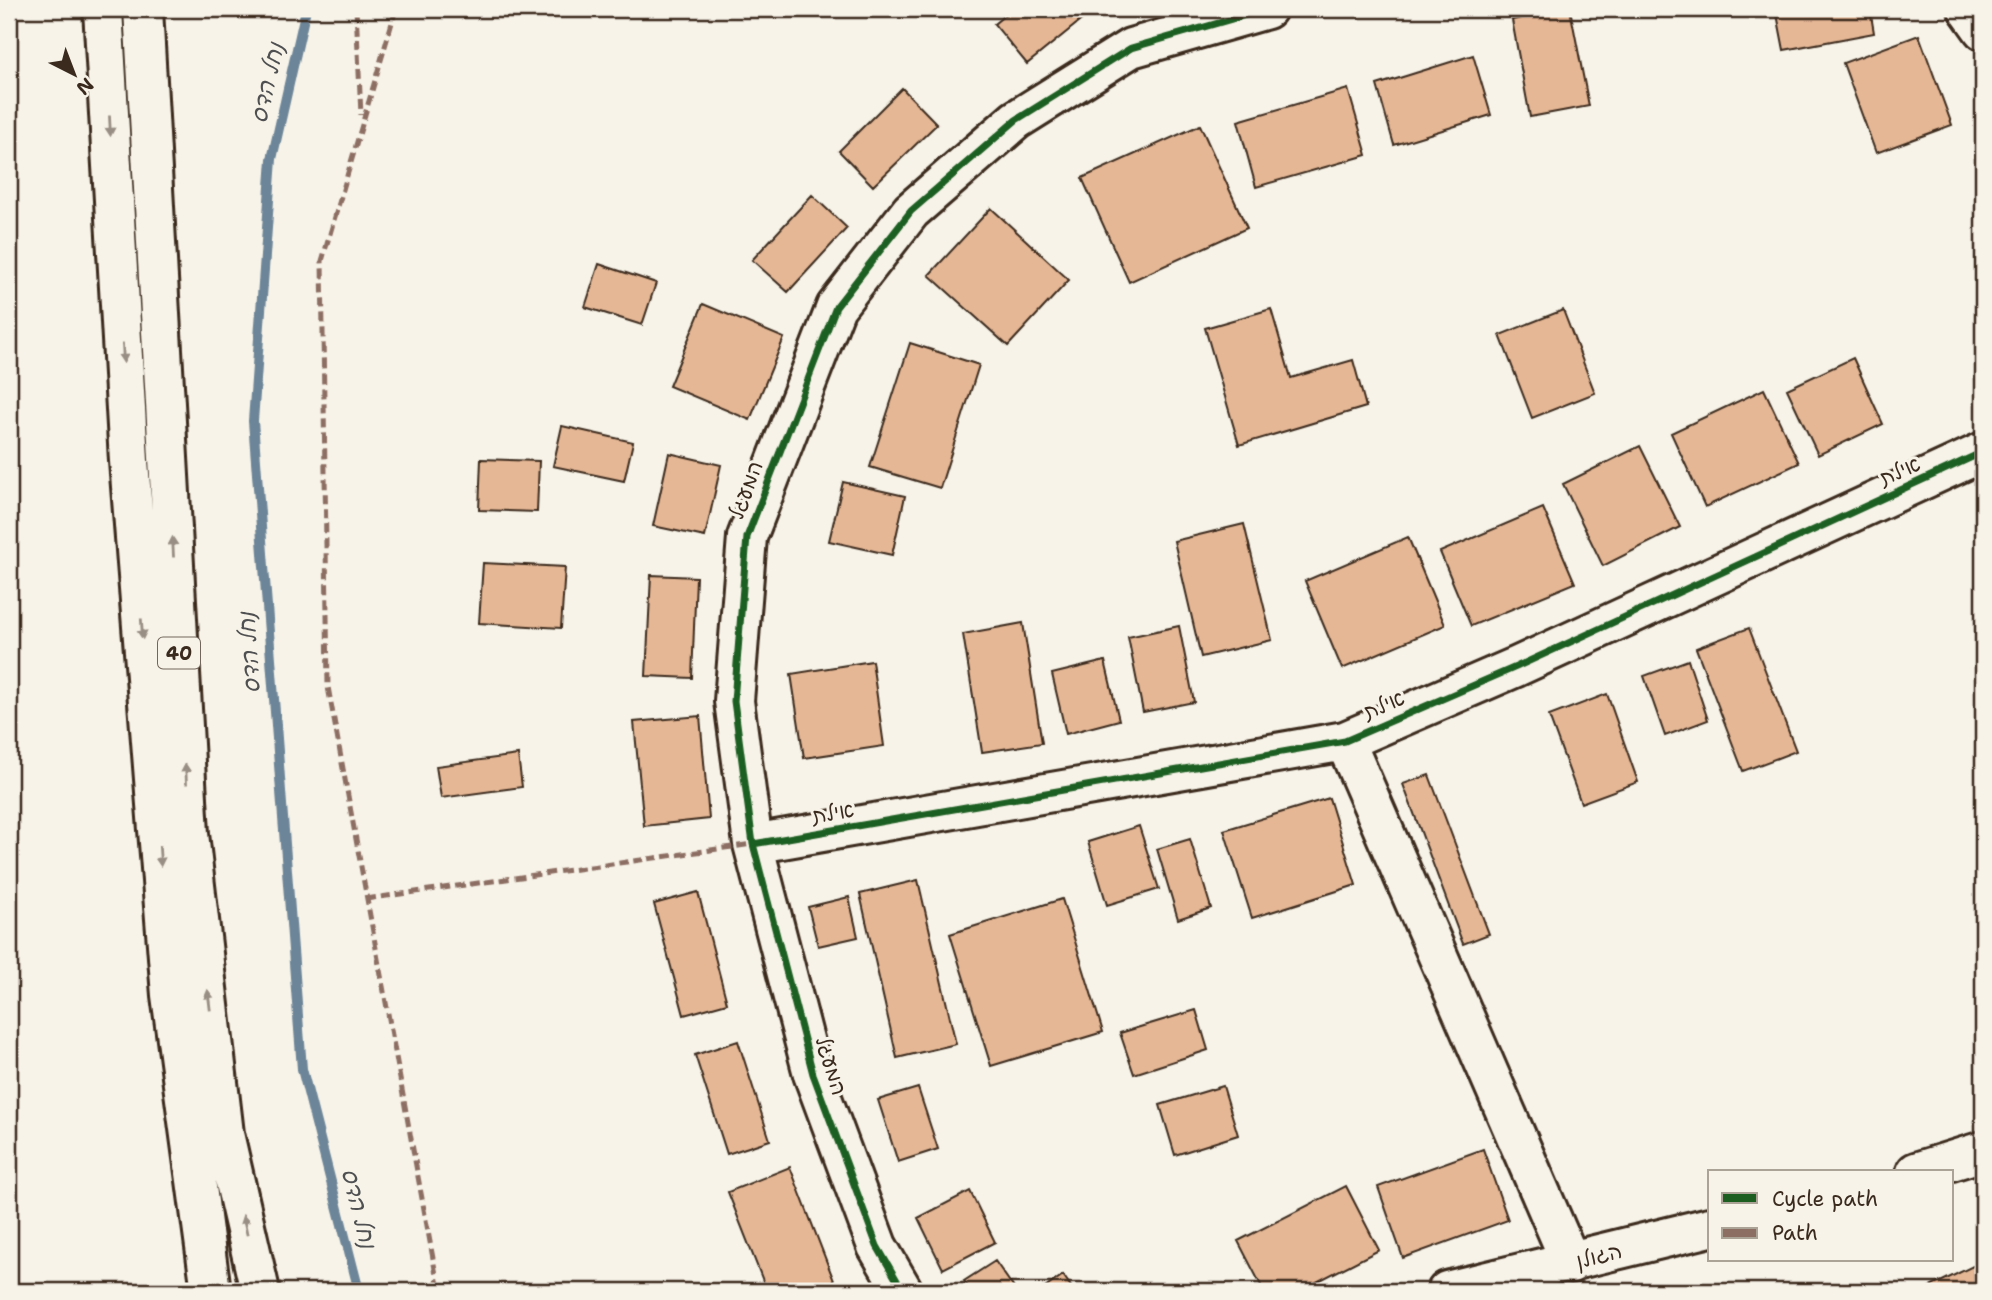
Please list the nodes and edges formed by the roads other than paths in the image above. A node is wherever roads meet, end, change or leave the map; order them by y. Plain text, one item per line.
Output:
1 (103, 9) edge
2 (142, 9) edge
3 (1267, 9) edge
4 (1968, 9) edge
5 (1983, 30) edge
6 (1983, 452) edge
7 (1345, 741) junction
8 (753, 844) junction
9 (1983, 1151) edge
10 (1922, 1170) edge
11 (1708, 1228) edge
12 (1571, 1263) junction
13 (211, 1291) edge
14 (260, 1291) edge
15 (903, 1291) edge
16 (1447, 1291) edge

1 -> 13 main road, 40
14 -> 2 main road, 40
3 - 8 main road, המעגל
4 - 5 main road
6 - 7 main road, אילת
7 - 8 main road, אילת
7 - 12 main road
8 - 15 main road, המעגל
9 - 10 main road
11 - 12 main road, הגולן
12 - 16 main road, הגולן

